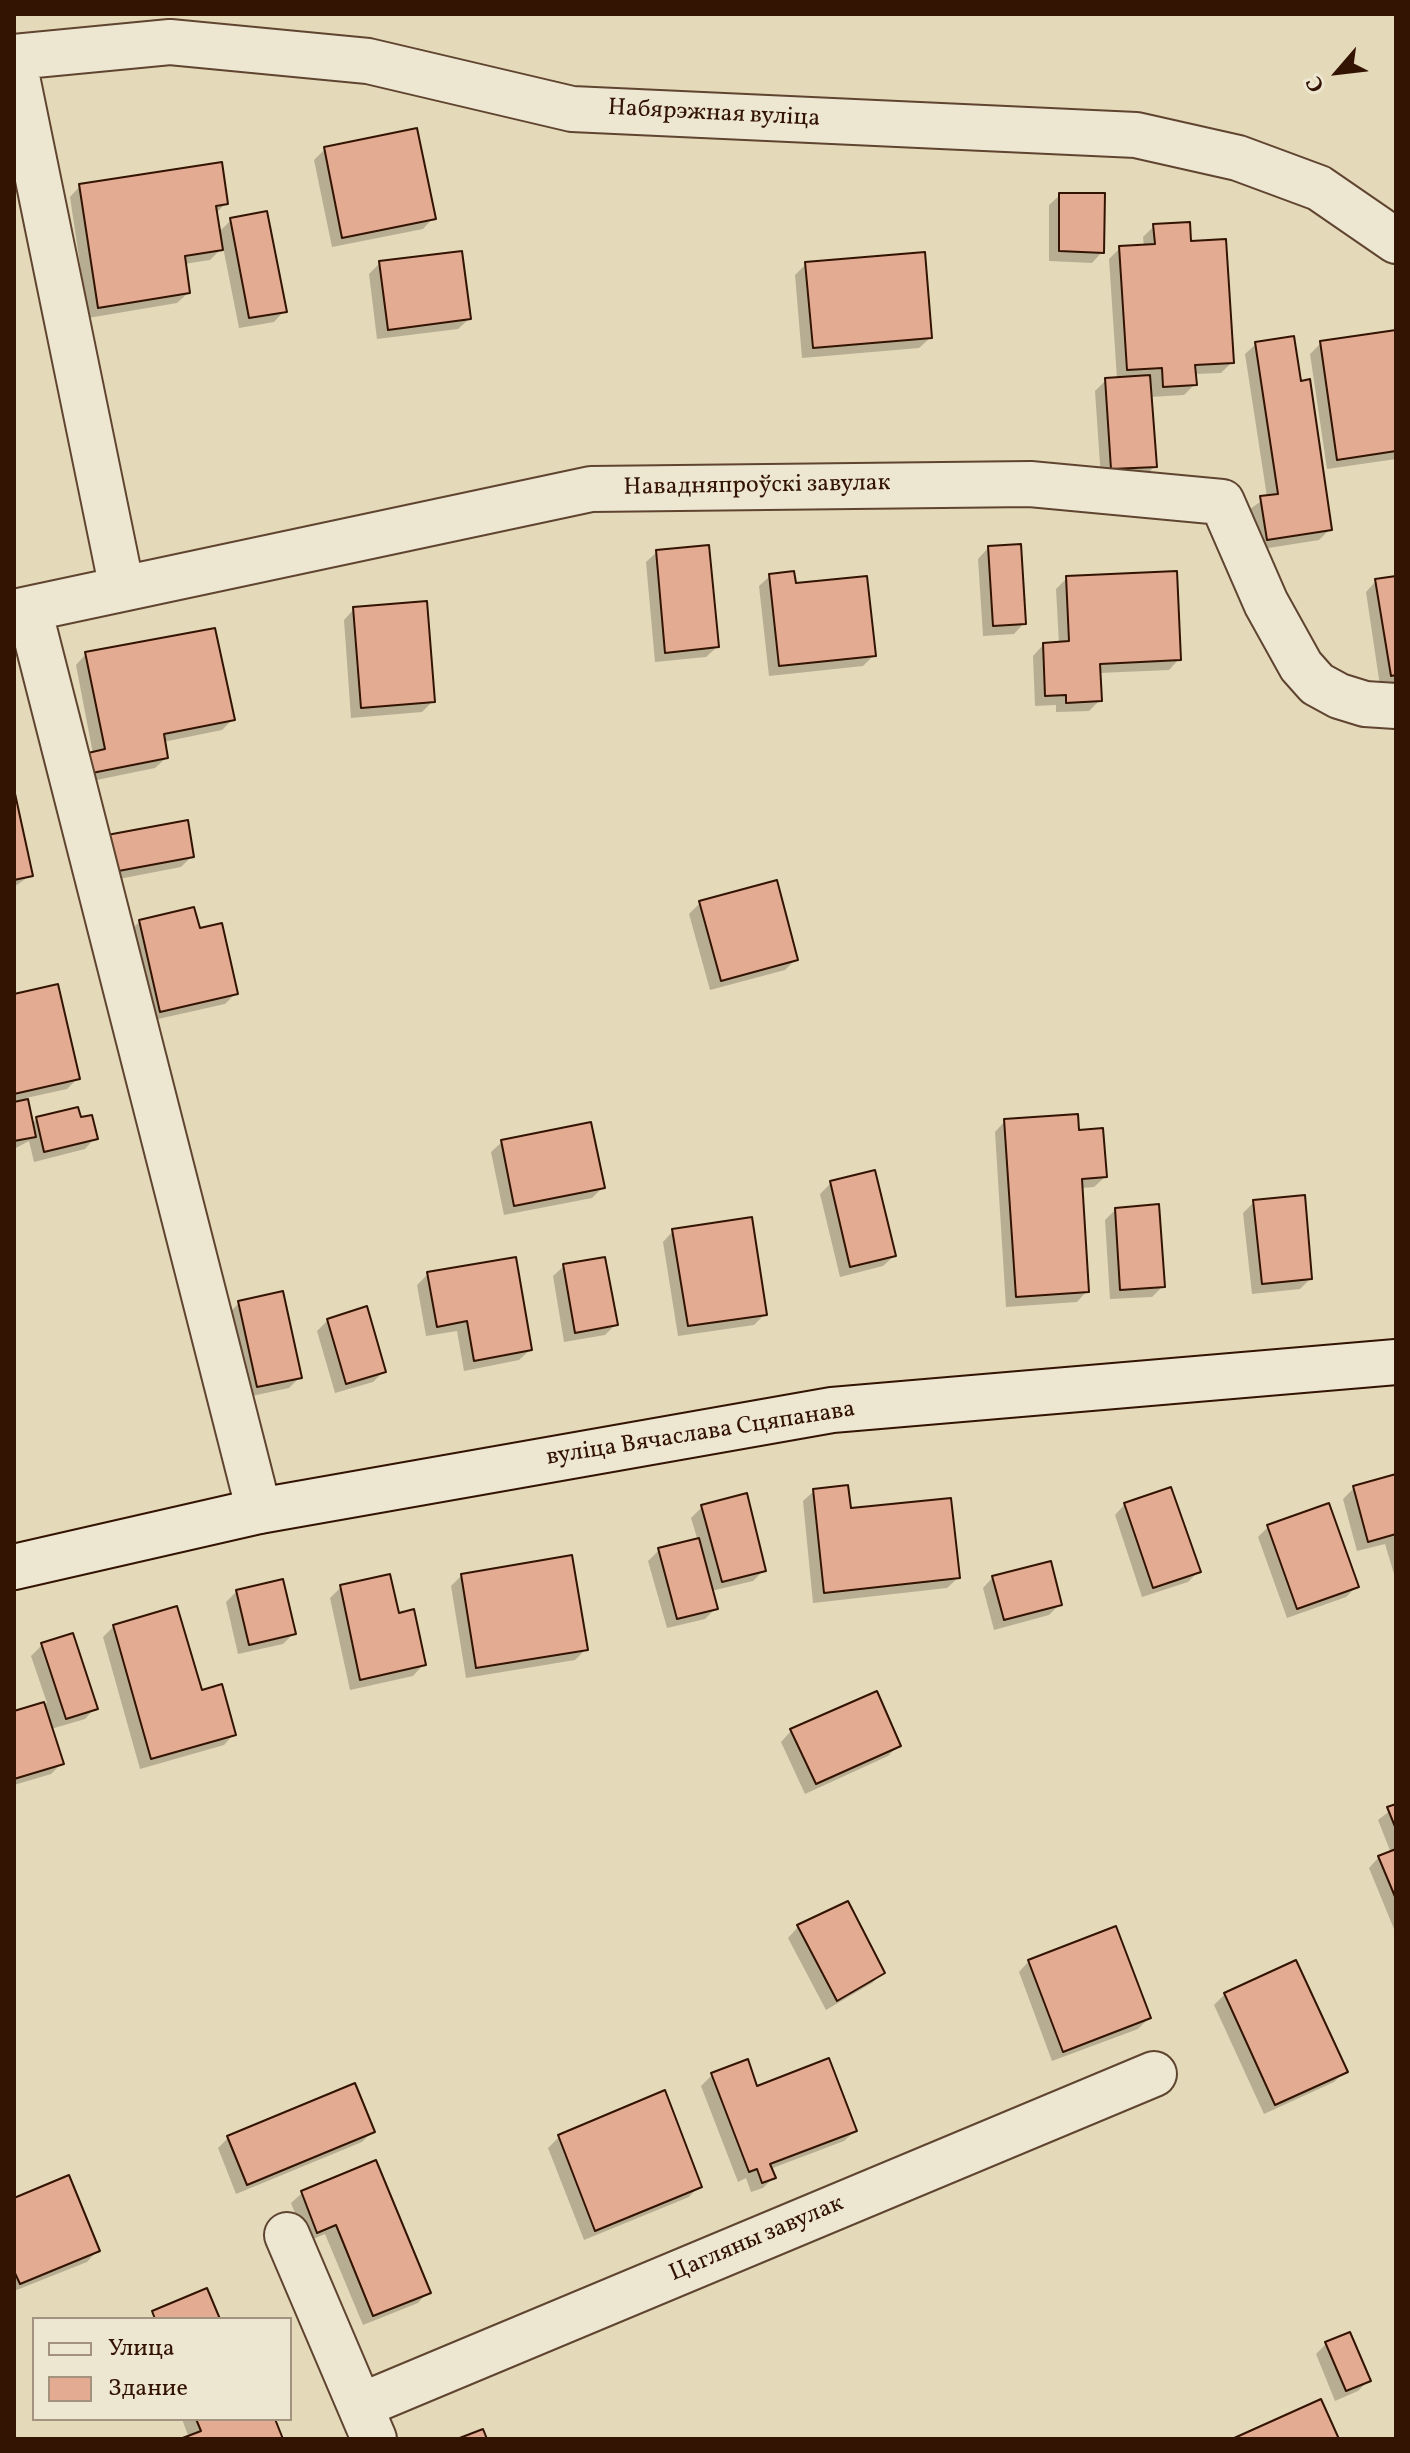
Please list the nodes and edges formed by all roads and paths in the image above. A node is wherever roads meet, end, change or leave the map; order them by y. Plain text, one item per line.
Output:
1 (14, 60) edge
2 (1396, 241) edge
3 (122, 589) junction
4 (21, 611) edge
5 (1396, 706) edge
6 (1396, 1362) edge
7 (259, 1511) junction
8 (14, 1567) edge
9 (1154, 2074) dead end
10 (287, 2235) dead end
11 (367, 2422) edge

1 - 2 street, Набярэжная вуліца
1 - 3 street
3 - 4 street, Навадняпроўскі завулак
3 - 5 street, Навадняпроўскі завулак
4 - 7 street
6 - 7 street, вуліца Вячаслава Сцяпанава
7 - 8 street, вуліца Вячаслава Сцяпанава
9 - 11 street, Цагляны завулак
10 - 11 street, Цагляны завулак

